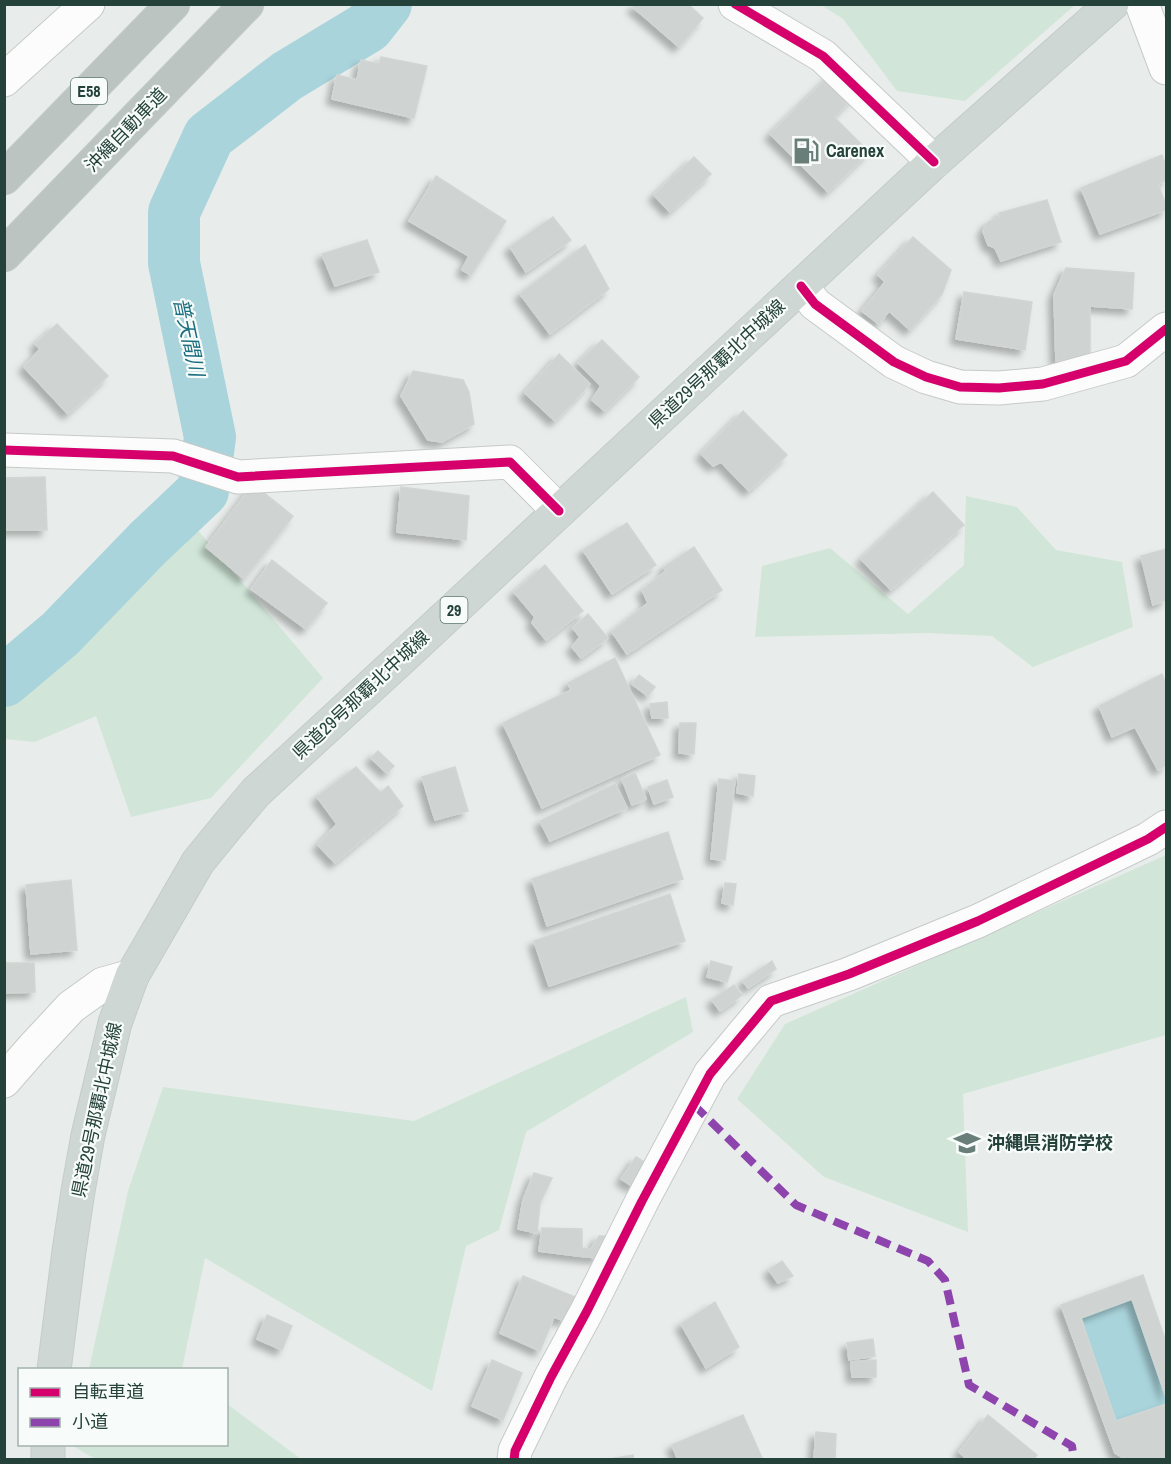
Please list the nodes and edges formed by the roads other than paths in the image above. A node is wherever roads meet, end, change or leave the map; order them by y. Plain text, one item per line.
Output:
1 (88, 4) edge
2 (173, 4) edge
3 (247, 4) edge
4 (735, 4) edge
5 (1112, 4) edge
6 (1142, 4) edge
7 (1167, 68) edge
8 (4, 80) edge
9 (934, 162) junction
10 (4, 178) edge
11 (4, 255) edge
12 (801, 286) junction
13 (1167, 329) edge
14 (4, 450) edge
15 (559, 511) junction
16 (1167, 828) edge
17 (132, 976) junction
18 (4, 1081) edge
19 (54, 1368) edge
20 (514, 1460) edge

1 - 8 street
2 - 10 highway, E58
3 - 11 highway, 沖縄自動車道
4 - 9 street
5 - 9 main road, 県道29号那覇北中城線 / 29
6 - 7 street
9 - 12 main road, 県道29号那覇北中城線 / 29
12 - 13 street
12 - 15 main road, 県道29号那覇北中城線 / 29
14 - 15 street
15 - 17 main road, 県道29号那覇北中城線 / 29
16 - 20 street
17 - 18 street
17 - 19 main road, 県道29号那覇北中城線 / 29

